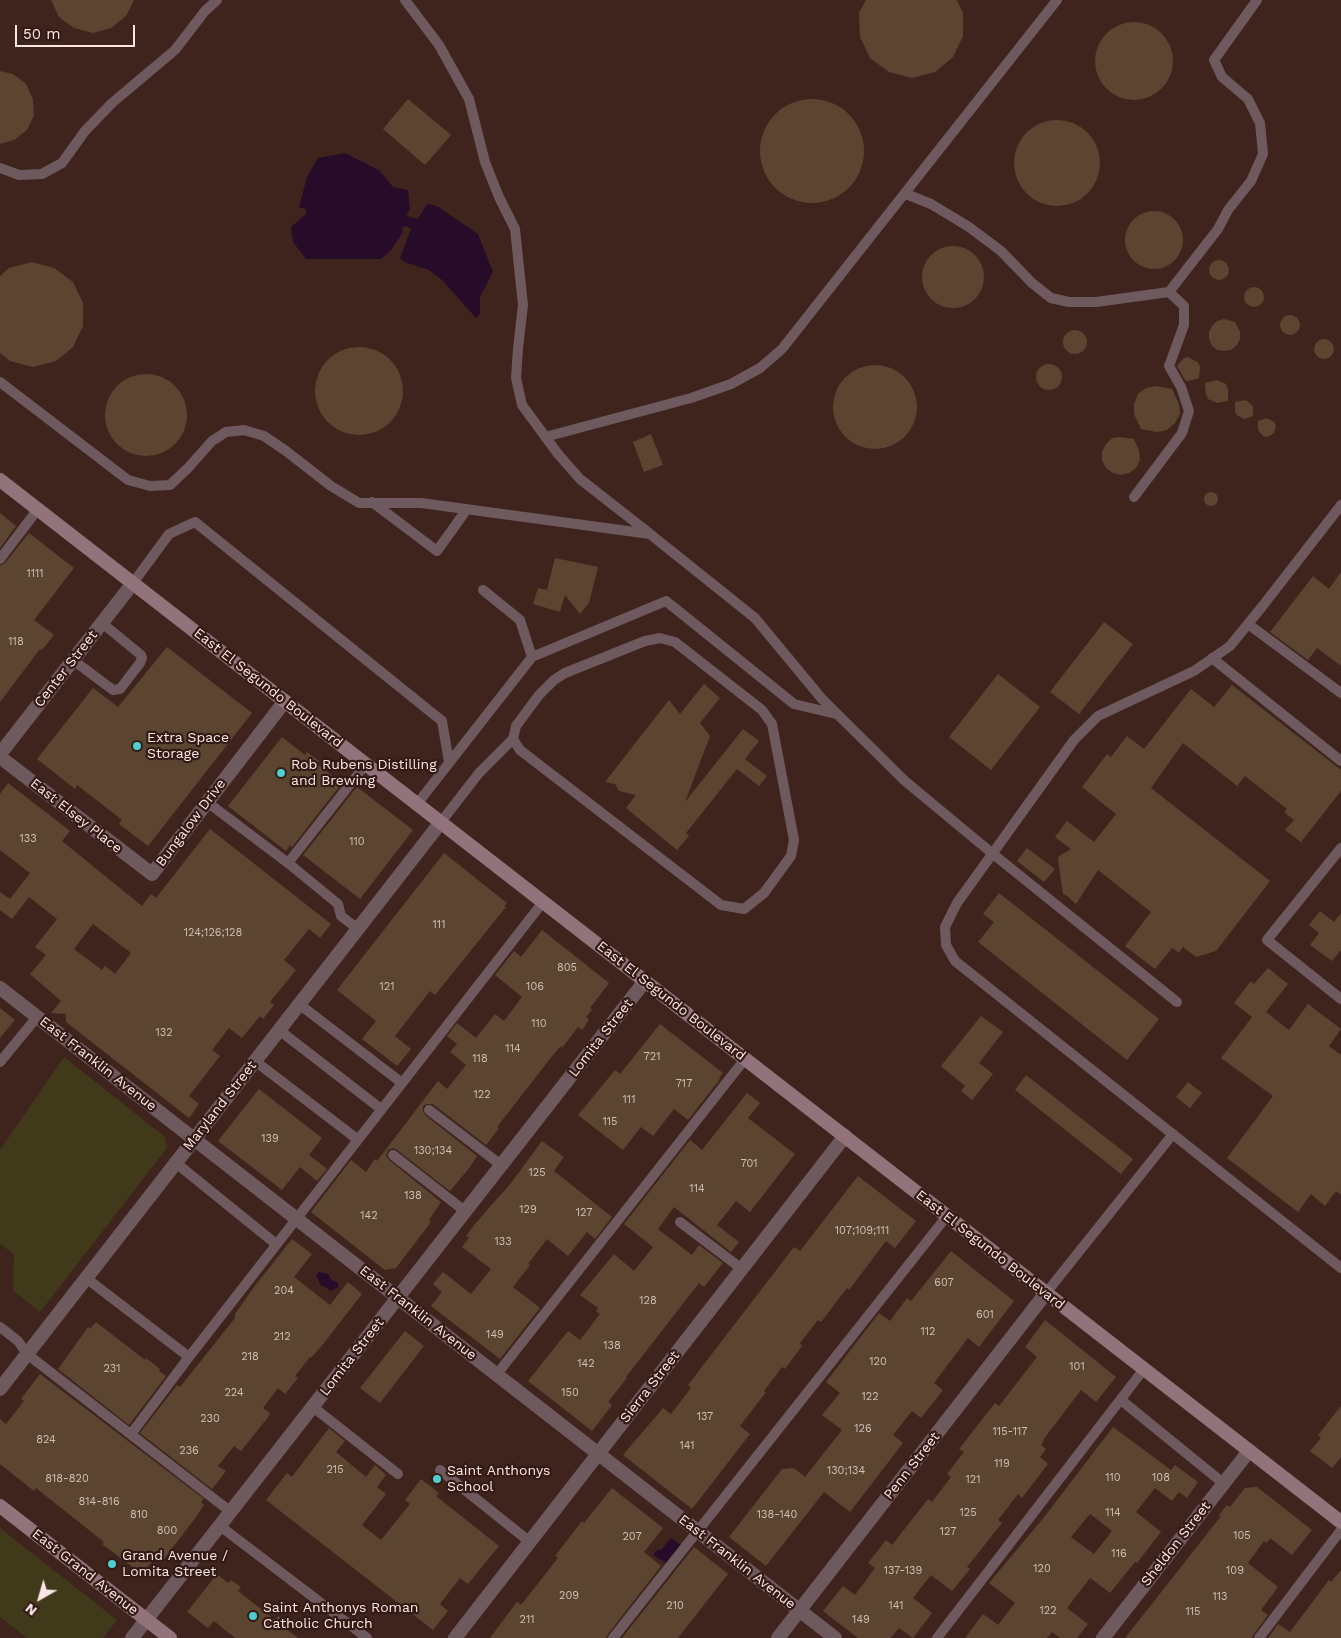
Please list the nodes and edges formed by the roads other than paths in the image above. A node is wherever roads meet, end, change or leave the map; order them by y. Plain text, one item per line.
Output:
1 (217, 0) edge
2 (405, 0) edge
3 (1057, 0) edge
4 (1256, 0) edge
5 (0, 168) edge
6 (906, 194) junction
7 (1169, 292) junction
8 (0, 382) edge
9 (545, 437) junction
10 (0, 480) edge
11 (1134, 497) dead end
12 (372, 502) junction
13 (1341, 505) edge
14 (467, 509) junction
15 (38, 510) junction
16 (650, 534) junction
17 (0, 559) edge
18 (133, 583) junction
19 (483, 590) dead end
20 (102, 624) junction
21 (1248, 624) junction
22 (532, 657) junction
23 (1212, 658) junction
24 (73, 660) junction
25 (1341, 693) edge
26 (285, 701) junction
27 (837, 714) junction
28 (513, 739) junction
29 (0, 756) edge
30 (1341, 761) edge
31 (449, 762) junction
32 (366, 764) junction
33 (207, 802) junction
34 (416, 804) junction
35 (441, 822) junction
36 (1341, 848) edge
37 (993, 854) junction
38 (288, 863) junction
39 (152, 874) joint
40 (543, 902) junction
41 (358, 929) junction
42 (645, 981) junction
43 (0, 988) edge
44 (1341, 999) edge
45 (1177, 1002) dead end
46 (300, 1004) junction
47 (37, 1016) junction
48 (279, 1030) junction
49 (745, 1059) junction
50 (255, 1061) junction
51 (0, 1062) edge
52 (402, 1083) junction
53 (381, 1109) junction
54 (430, 1110) dead end
55 (1172, 1134) junction
56 (845, 1136) junction
57 (194, 1139) junction
58 (357, 1139) junction
59 (393, 1155) dead end
60 (176, 1163) junction
61 (502, 1165) junction
62 (466, 1212) junction
63 (947, 1216) junction
64 (296, 1218) junction
65 (680, 1222) dead end
66 (276, 1244) junction
67 (742, 1268) junction
68 (1341, 1268) edge
69 (86, 1278) junction
70 (1046, 1293) junction
71 (398, 1298) junction
72 (0, 1327) edge
73 (27, 1354) junction
74 (189, 1356) junction
75 (1144, 1369) junction
76 (497, 1374) junction
77 (0, 1389) edge
78 (1121, 1400) junction
79 (313, 1407) junction
80 (131, 1434) junction
81 (1248, 1450) junction
82 (598, 1453) junction
83 (440, 1470) dead end
84 (398, 1474) dead end
85 (1223, 1483) junction
86 (0, 1506) edge
87 (231, 1512) junction
88 (1341, 1522) edge
89 (220, 1526) junction
90 (1341, 1530) edge
91 (698, 1531) junction
92 (530, 1542) junction
93 (800, 1610) junction
94 (147, 1620) junction
95 (132, 1638) edge
96 (170, 1638) edge
97 (367, 1638) edge
98 (455, 1638) edge
99 (613, 1638) edge
100 (778, 1638) edge
101 (835, 1638) edge
102 (937, 1638) edge
103 (1103, 1638) edge
104 (1259, 1638) edge

1 - 5 lane
2 - 9 lane
3 - 6 lane
4 - 7 lane
6 - 7 lane
6 - 9 lane
7 - 11 lane
8 - 12 lane
9 - 16 lane
10 - 15 main road, East El Segundo Boulevard
12 - 14 lane
12 - 14 lane
13 - 21 lane
14 - 16 lane
15 - 17 lane
15 - 18 main road, East El Segundo Boulevard
16 - 27 lane
18 - 20 street, Center Street
18 - 26 main road, East El Segundo Boulevard
18 - 31 lane
19 - 22 lane
20 - 24 street, Center Street
20 - 24 lane
21 - 23 lane
21 - 25 lane
22 - 27 lane
22 - 31 lane
23 - 30 lane
23 - 37 lane
24 - 29 street, Center Street
26 - 32 main road, East El Segundo Boulevard
26 - 33 street, Bungalow Drive
27 - 37 lane
28 - 28 lane
28 - 35 lane
29 - 39 street, East Elsey Place
31 - 34 lane
32 - 34 main road, East El Segundo Boulevard
32 - 38 lane
33 - 38 lane
33 - 39 street, Bungalow Drive
34 - 35 main road, East El Segundo Boulevard
35 - 40 main road, East El Segundo Boulevard
35 - 41 street, Maryland Street
36 - 44 lane
37 - 45 lane
37 - 55 lane
38 - 41 lane
40 - 42 main road, East El Segundo Boulevard
40 - 52 lane
41 - 46 street, Maryland Street
42 - 49 main road, East El Segundo Boulevard
42 - 61 street, Lomita Street
43 - 47 street, East Franklin Avenue
46 - 48 street, Maryland Street
46 - 52 lane
47 - 51 lane
47 - 57 street, East Franklin Avenue
48 - 50 street, Maryland Street
48 - 53 lane
49 - 56 main road, East El Segundo Boulevard
49 - 76 lane
50 - 57 street, Maryland Street
50 - 58 lane
52 - 53 lane
53 - 58 lane
54 - 61 lane
55 - 68 lane
55 - 70 lane
56 - 63 main road, East El Segundo Boulevard
56 - 67 street, Sierra Street
57 - 60 street, Maryland Street
57 - 64 street, East Franklin Avenue
58 - 64 lane
59 - 62 lane
60 - 66 lane
60 - 69 street, Maryland Street
61 - 62 street, Lomita Street
62 - 71 street, Lomita Street
63 - 70 main road, East El Segundo Boulevard
63 - 91 lane
64 - 66 lane
64 - 71 street, East Franklin Avenue
65 - 67 lane
66 - 74 lane
67 - 82 street, Sierra Street
69 - 73 street, Maryland Street
69 - 74 lane
70 - 75 main road, East El Segundo Boulevard
70 - 93 street, Penn Street
71 - 76 street, East Franklin Avenue
71 - 79 street, Lomita Street
72 - 73 lane
73 - 77 street, Maryland Street
73 - 80 lane
74 - 80 lane
75 - 78 lane
75 - 81 main road, East El Segundo Boulevard
76 - 82 street, East Franklin Avenue
78 - 85 lane
78 - 102 lane
79 - 84 lane
79 - 87 street, Lomita Street
80 - 87 lane
81 - 85 street, Sheldon Street
81 - 88 main road, East El Segundo Boulevard
82 - 91 street, East Franklin Avenue
82 - 92 street, Sierra Street
83 - 92 lane
85 - 103 street, Sheldon Street
86 - 94 main road, East Grand Avenue
87 - 89 street, Lomita Street
89 - 94 street, Lomita Street
89 - 97 lane
90 - 104 lane
91 - 93 street, East Franklin Avenue
91 - 99 lane
92 - 98 street, Sierra Street
93 - 100 street, Penn Street
93 - 101 street, East Franklin Avenue
94 - 95 street, Lomita Street
94 - 96 main road, East Grand Avenue

